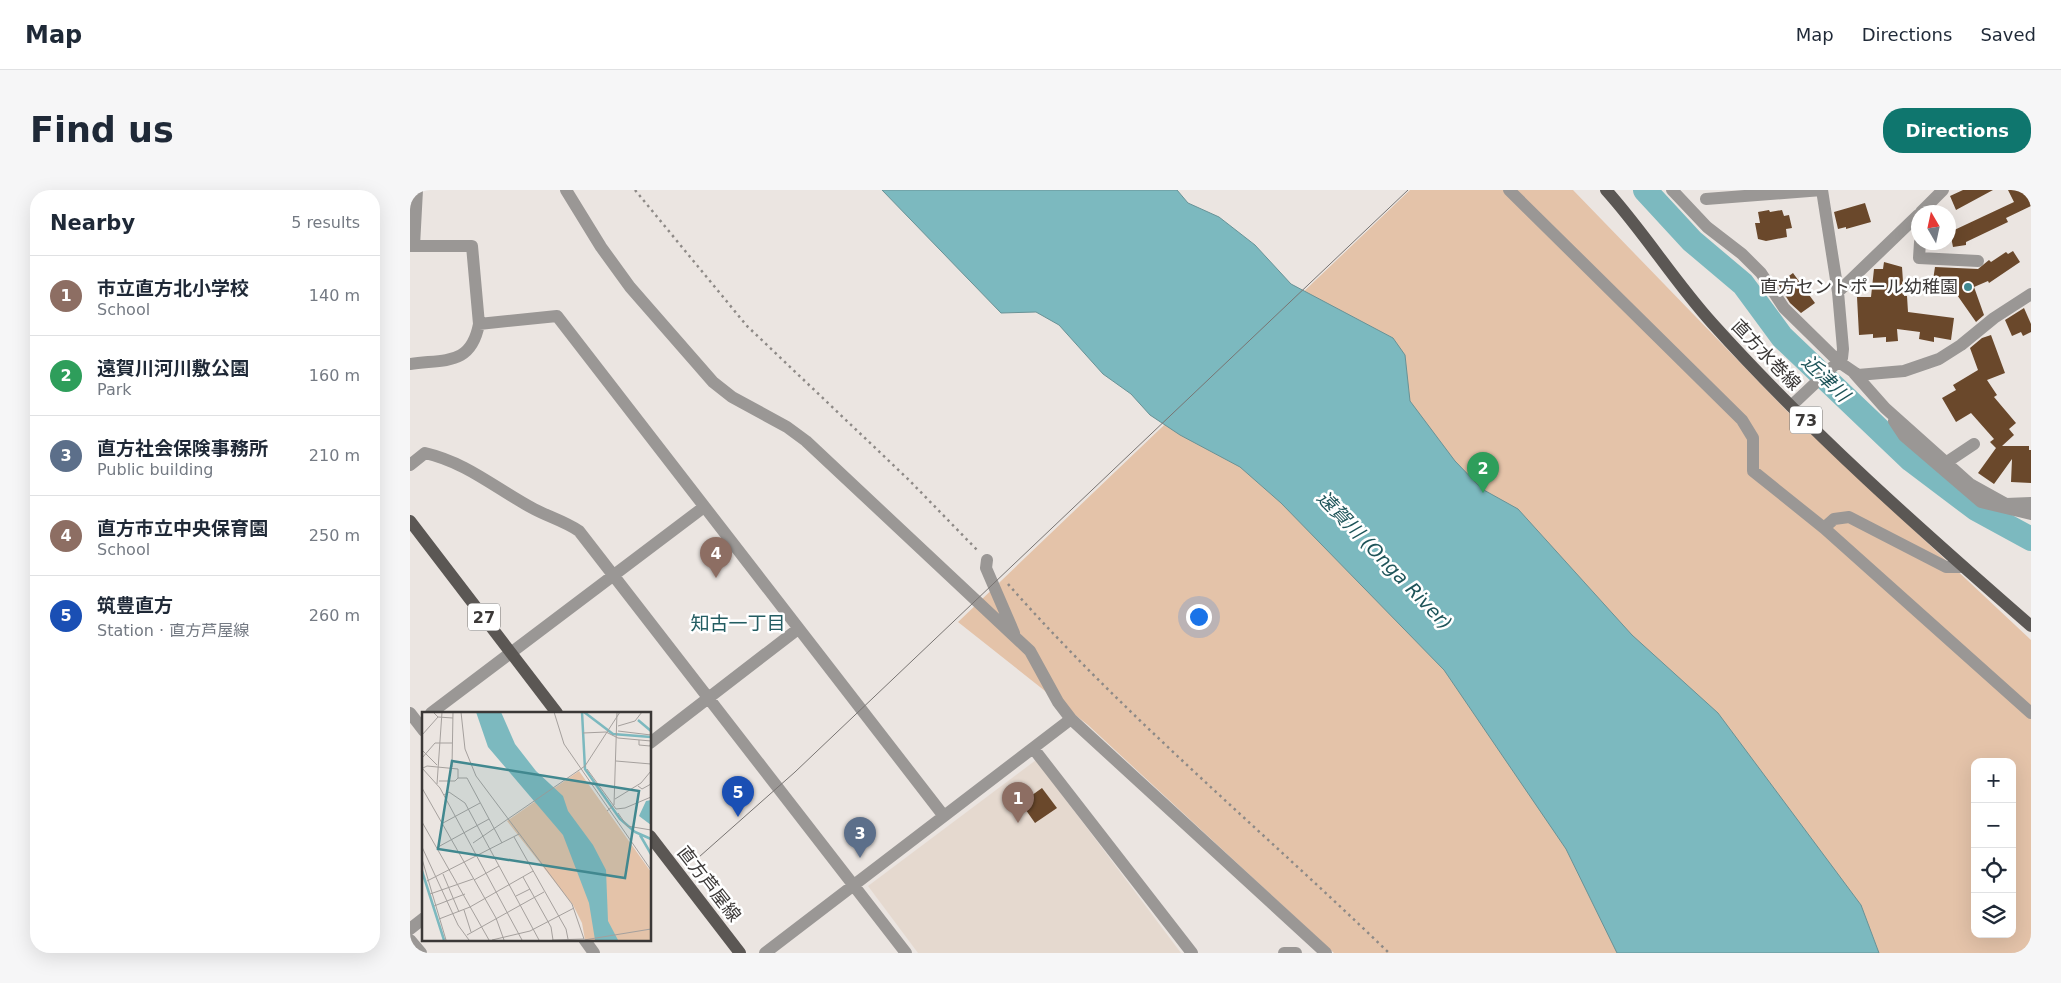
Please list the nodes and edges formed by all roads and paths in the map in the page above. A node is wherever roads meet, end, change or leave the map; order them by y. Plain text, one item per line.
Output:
1 (417, 190) edge
2 (566, 190) edge
3 (1509, 190) edge
4 (1606, 190) edge
5 (1672, 190) edge
6 (1822, 190) edge
7 (1943, 190) edge
8 (1933, 195) edge
9 (1706, 199) dead end
10 (1911, 223) edge
11 (1897, 236) junction
12 (1911, 236) edge
13 (412, 246) edge
14 (1920, 250) edge
15 (1978, 261) dead end
16 (1838, 292) junction
17 (2031, 294) edge
18 (478, 324) junction
19 (410, 364) edge
20 (1836, 365) junction
21 (1854, 373) junction
22 (1791, 406) junction
23 (1885, 408) junction
24 (1974, 444) dead end
25 (1947, 462) junction
26 (410, 464) edge
27 (2031, 502) edge
28 (704, 508) junction
29 (2031, 514) edge
30 (410, 522) edge
31 (1824, 528) junction
32 (987, 560) dead end
33 (1963, 567) junction
34 (614, 576) junction
35 (2031, 626) edge
36 (798, 629) junction
37 (1016, 637) junction
38 (512, 652) junction
39 (710, 697) junction
40 (433, 712) edge
41 (556, 712) edge
42 (410, 713) edge
43 (2031, 713) edge
44 (1071, 719) junction
45 (422, 724) edge
46 (651, 742) edge
47 (1033, 748) junction
48 (944, 815) junction
49 (651, 837) edge
50 (854, 884) junction
51 (422, 920) edge
52 (410, 929) edge
53 (410, 940) edge
54 (585, 940) edge
55 (421, 953) edge
56 (594, 953) edge
57 (740, 953) edge
58 (765, 953) edge
59 (906, 953) edge
60 (1192, 953) edge
61 (1284, 953) edge
62 (1296, 953) edge
63 (1326, 953) edge

1 - 13 street
2 - 37 street
3 - 31 street
4 - 22 main road, 直方水巻線 / 73
5 - 20 street
6 - 9 street
6 - 16 street
7 - 8 street
10 - 11 street
11 - 12 street
11 - 16 street
13 - 18 street
14 - 15 street
16 - 20 street
17 - 21 street
18 - 19 street
18 - 28 street
20 - 21 street
20 - 22 street
21 - 23 street
22 - 33 main road, 直方水巻線 / 73
23 - 25 street
23 - 29 street
24 - 25 street
25 - 27 street
26 - 34 street
28 - 34 street
28 - 36 street
30 - 38 main road, 27
31 - 33 street
31 - 43 street
32 - 37 street
33 - 35 main road, 直方水巻線 / 73
34 - 38 street
34 - 39 street
36 - 39 street
36 - 48 street
37 - 44 street
38 - 40 street
38 - 41 main road, 27
39 - 46 street
39 - 50 street
42 - 45 street
44 - 47 street
44 - 63 street
47 - 48 street
47 - 60 street
48 - 50 street
49 - 57 main road, 直方芦屋線
50 - 58 street
50 - 59 street
51 - 52 street
53 - 55 street
54 - 56 street
61 - 62 street

